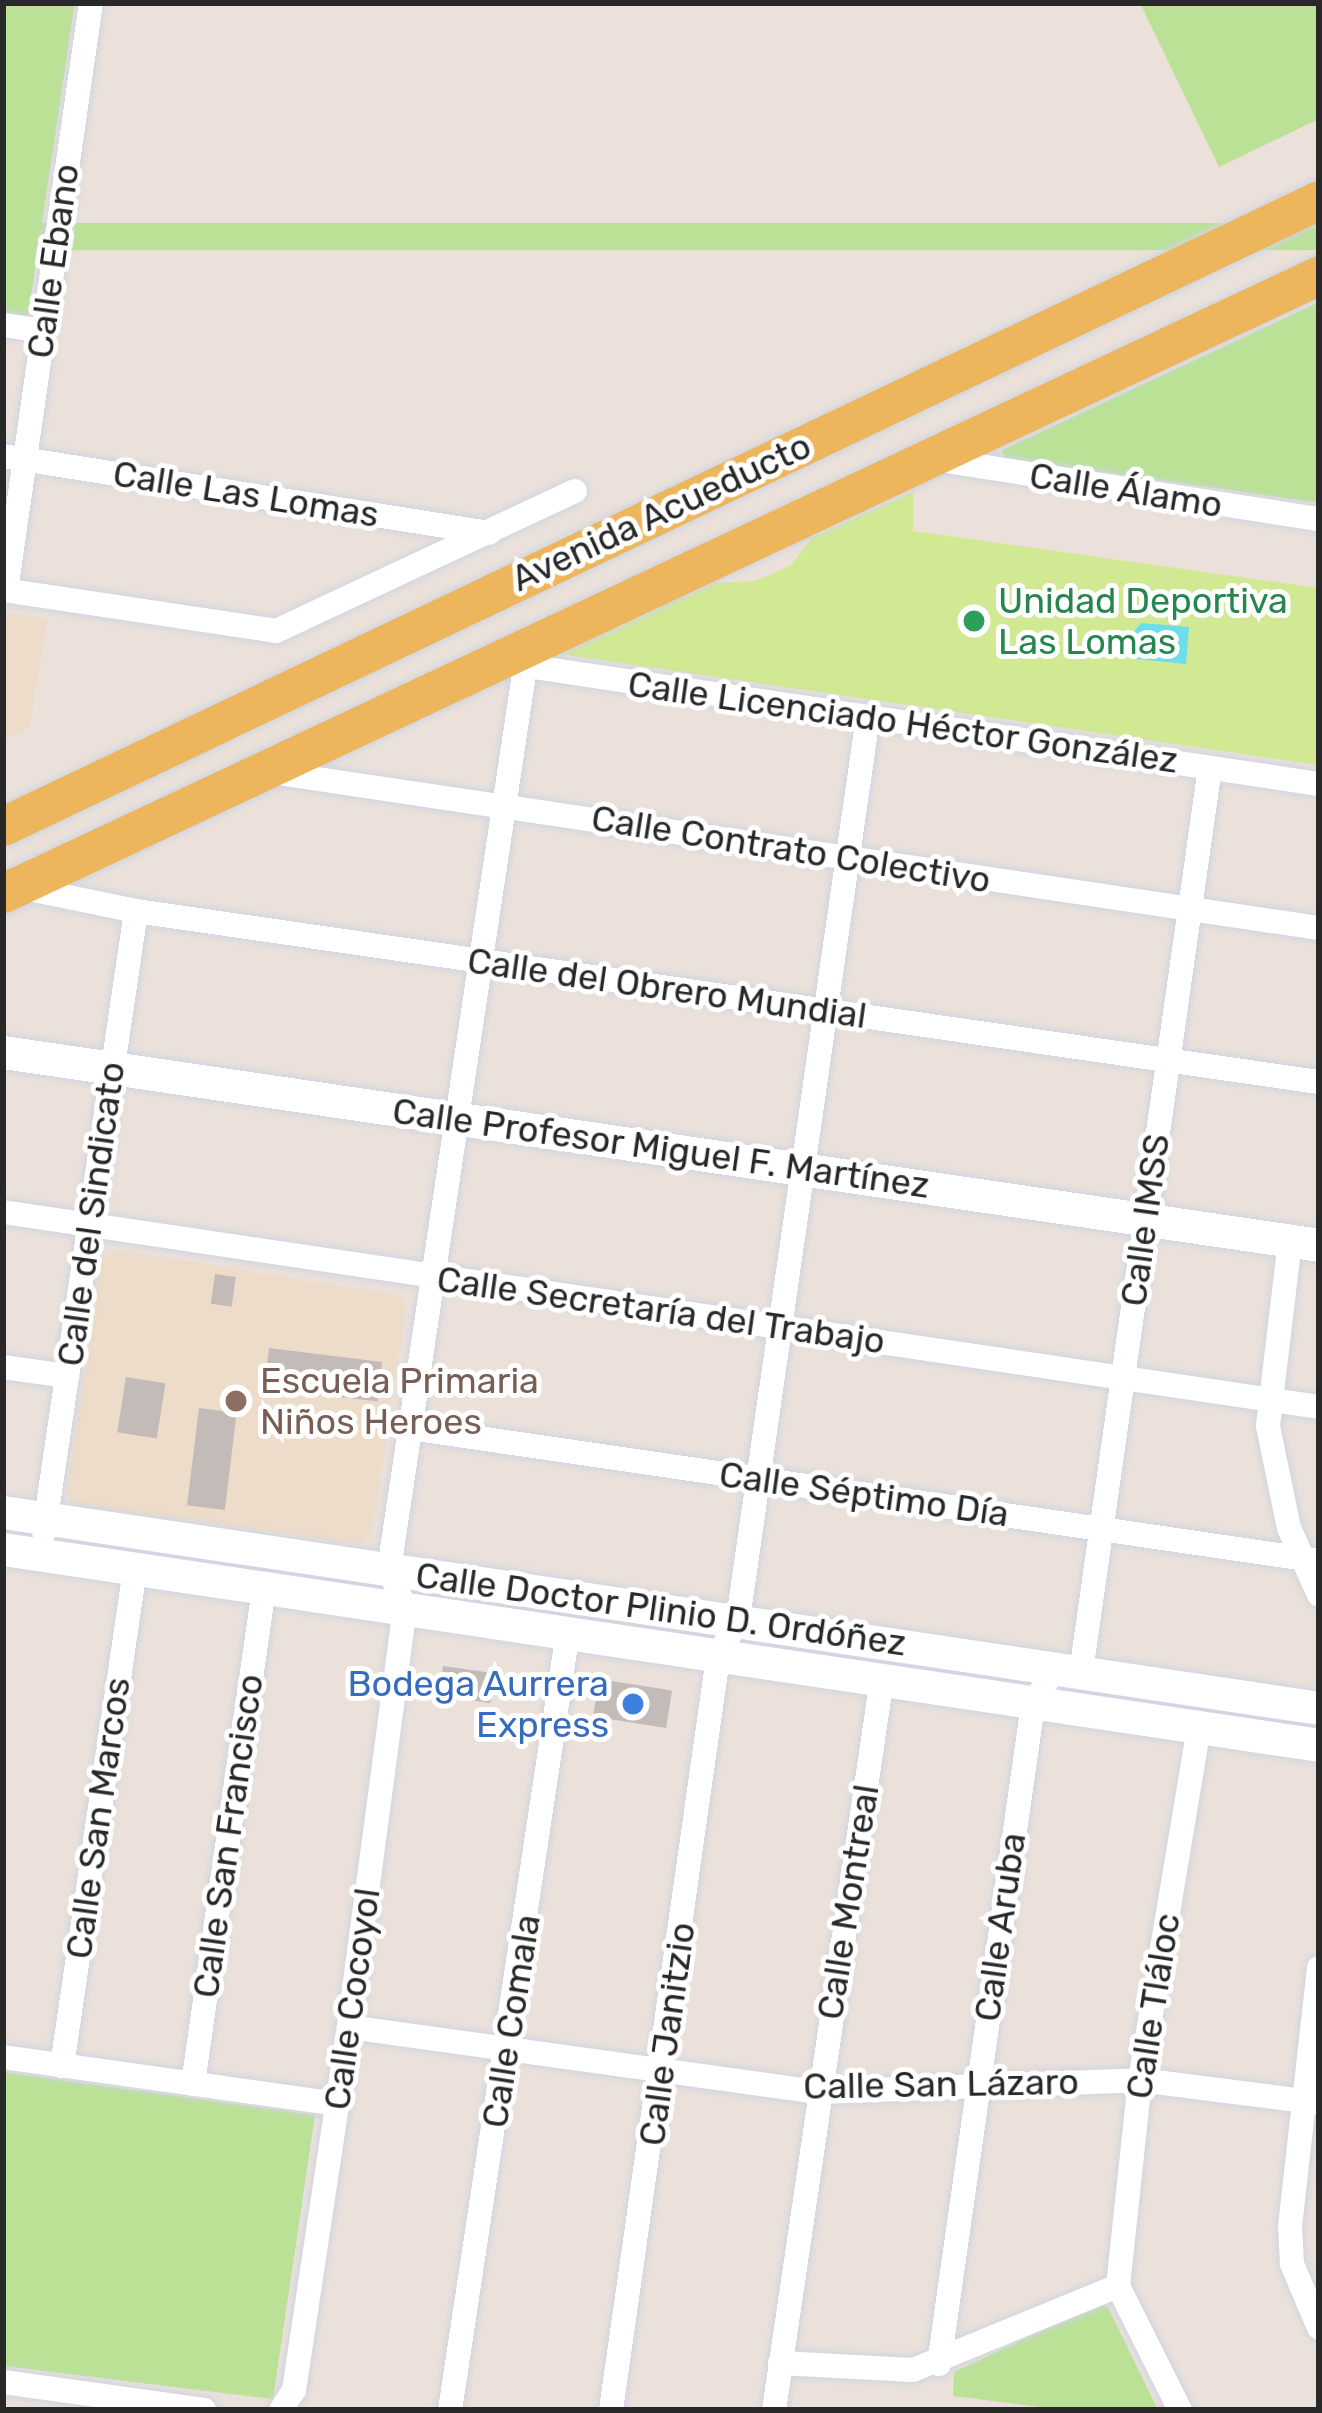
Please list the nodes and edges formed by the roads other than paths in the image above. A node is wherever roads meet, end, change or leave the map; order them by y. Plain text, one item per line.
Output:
1 (91, 3) edge
2 (1319, 200) edge
3 (1319, 275) edge
4 (3, 325) edge
5 (44, 331) junction
6 (14, 458) edge
7 (934, 459) junction
8 (575, 491) dead end
9 (1319, 519) edge
10 (489, 532) junction
11 (4, 590) edge
12 (514, 656) junction
13 (868, 717) junction
14 (1210, 767) junction
15 (263, 770) junction
16 (1319, 784) edge
17 (504, 806) junction
18 (3, 826) edge
19 (848, 858) junction
20 (10, 889) edge
21 (1190, 909) junction
22 (136, 911) junction
23 (1319, 928) edge
24 (481, 961) junction
25 (825, 1011) junction
26 (3, 1052) edge
27 (1168, 1060) junction
28 (112, 1067) junction
29 (1319, 1082) edge
30 (457, 1118) junction
31 (803, 1168) junction
32 (3, 1212) edge
33 (1145, 1219) junction
34 (89, 1225) junction
35 (1305, 1243) edge
36 (433, 1276) junction
37 (780, 1327) junction
38 (3, 1366) edge
39 (67, 1376) junction
40 (1123, 1378) junction
41 (1269, 1400) junction
42 (1319, 1407) edge
43 (410, 1428) junction
44 (758, 1479) junction
45 (3, 1511) edge
46 (46, 1518) junction
47 (1101, 1529) junction
48 (239, 1549) junction
49 (13, 1558) edge
50 (1310, 1559) edge
51 (135, 1569) junction
52 (389, 1569) junction
53 (248, 1586) junction
54 (1319, 1594) edge
55 (405, 1608) junction
56 (738, 1618) junction
57 (568, 1632) junction
58 (718, 1657) junction
59 (1068, 1670) junction
60 (882, 1679) junction
61 (1034, 1704) junction
62 (1319, 1708) edge
63 (1199, 1727) junction
64 (1319, 1745) edge
65 (1319, 1968) edge
66 (349, 2027) junction
67 (508, 2047) junction
68 (3, 2057) edge
69 (62, 2066) junction
70 (663, 2069) junction
71 (1140, 2080) junction
72 (193, 2084) junction
73 (977, 2086) junction
74 (818, 2092) junction
75 (1311, 2102) edge
76 (338, 2104) junction
77 (1118, 2286) junction
78 (1319, 2329) edge
79 (780, 2363) junction
80 (939, 2364) junction
81 (3, 2382) edge
82 (292, 2403) edge
83 (204, 2410) edge
84 (450, 2410) edge
85 (611, 2410) edge
86 (774, 2410) edge
87 (1180, 2410) edge

1 - 5 street, Calle Ebano
2 - 18 main road, Avenida Acueducto
3 - 7 main road, Avenida Acueducto
4 - 5 street
5 - 6 street, Calle Ebano
6 - 10 street, Calle Las Lomas
6 - 11 street, Calle Ebano
7 - 9 street, Calle Álamo
7 - 12 main road, Avenida Acueducto
8 - 10 street
10 - 11 street
12 - 13 street, Calle Licenciado Héctor González
12 - 15 main road, Avenida Acueducto
12 - 17 street
13 - 14 street, Calle Licenciado Héctor González
13 - 19 street, Calle Janitzio
14 - 16 street, Calle Licenciado Héctor González
14 - 21 street, Calle IMSS
15 - 17 street, Calle Contrato Colectivo
15 - 20 main road, Avenida Acueducto
17 - 19 street, Calle Contrato Colectivo
17 - 24 street
19 - 21 street, Calle Contrato Colectivo
19 - 25 street, Calle Janitzio
20 - 22 street, Calle del Obrero Mundial
21 - 23 street, Calle Contrato Colectivo
21 - 27 street, Calle IMSS
22 - 24 street, Calle del Obrero Mundial
22 - 28 street, Calle del Sindicato
24 - 25 street, Calle del Obrero Mundial
24 - 30 street
25 - 27 street, Calle del Obrero Mundial
25 - 31 street, Calle Janitzio
26 - 28 street, Calle Profesor Miguel F. Martínez
27 - 29 street, Calle del Obrero Mundial
27 - 33 street, Calle IMSS
28 - 30 street, Calle Profesor Miguel F. Martínez
28 - 34 street, Calle del Sindicato
30 - 31 street, Calle Profesor Miguel F. Martínez
30 - 36 street
31 - 33 street, Calle Profesor Miguel F. Martínez
31 - 37 street, Calle Janitzio
32 - 34 street, Calle Secretaría del Trabajo
33 - 35 street, Calle Profesor Miguel F. Martínez
33 - 40 street, Calle IMSS
34 - 36 street, Calle Secretaría del Trabajo
34 - 39 street, Calle del Sindicato
35 - 41 street
36 - 37 street, Calle Secretaría del Trabajo
36 - 43 street
37 - 40 street, Calle Secretaría del Trabajo
37 - 44 street, Calle Janitzio
38 - 39 street
39 - 46 street, Calle del Sindicato
40 - 41 street, Calle Secretaría del Trabajo
40 - 47 street, Calle IMSS
41 - 42 street, Calle Secretaría del Trabajo
41 - 50 street
43 - 44 street, Calle Séptimo Día
43 - 52 street
44 - 47 street, Calle Séptimo Día
44 - 56 street, Calle Janitzio
45 - 46 street, Calle Doctor Plinio D. Ordóñez
46 - 48 street, Calle Doctor Plinio D. Ordóñez
46 - 49 street, Calle del Sindicato
47 - 50 street, Calle Séptimo Día
47 - 59 street, Calle IMSS
48 - 52 street, Calle Doctor Plinio D. Ordóñez
48 - 53 street
49 - 51 street, Calle Doctor Plinio D. Ordóñez
50 - 54 street
51 - 53 street, Calle Doctor Plinio D. Ordóñez
51 - 69 street, Calle San Marcos
52 - 55 street
52 - 56 street, Calle Doctor Plinio D. Ordóñez
53 - 55 street, Calle Doctor Plinio D. Ordóñez
53 - 72 street, Calle San Francisco
55 - 57 street, Calle Doctor Plinio D. Ordóñez
55 - 66 street, Calle Cocoyol
56 - 58 street, Calle Janitzio
56 - 59 street, Calle Doctor Plinio D. Ordóñez
57 - 58 street, Calle Doctor Plinio D. Ordóñez
57 - 67 street, Calle Comala
58 - 60 street, Calle Doctor Plinio D. Ordóñez
58 - 70 street, Calle Janitzio
59 - 61 street
59 - 62 street, Calle Doctor Plinio D. Ordóñez
60 - 61 street, Calle Doctor Plinio D. Ordóñez
60 - 74 street, Calle Montreal
61 - 63 street, Calle Doctor Plinio D. Ordóñez
61 - 73 street, Calle Aruba
63 - 64 street, Calle Doctor Plinio D. Ordóñez
63 - 71 street, Calle Tláloc
65 - 75 street
66 - 67 street, Calle San Lázaro
66 - 76 street, Calle Cocoyol
67 - 70 street, Calle San Lázaro
67 - 84 street, Calle Comala
68 - 69 street
69 - 72 street
70 - 74 street, Calle San Lázaro
70 - 85 street, Calle Janitzio
71 - 73 street, Calle San Lázaro
71 - 75 street, Calle San Lázaro
71 - 77 street, Calle Tláloc
72 - 76 street
73 - 74 street, Calle San Lázaro
73 - 80 street, Calle Aruba
74 - 79 street, Calle Montreal
75 - 78 street
76 - 82 street, Calle Cocoyol
77 - 80 street
77 - 87 street
79 - 80 street
79 - 86 street, Calle Montreal
81 - 83 street

